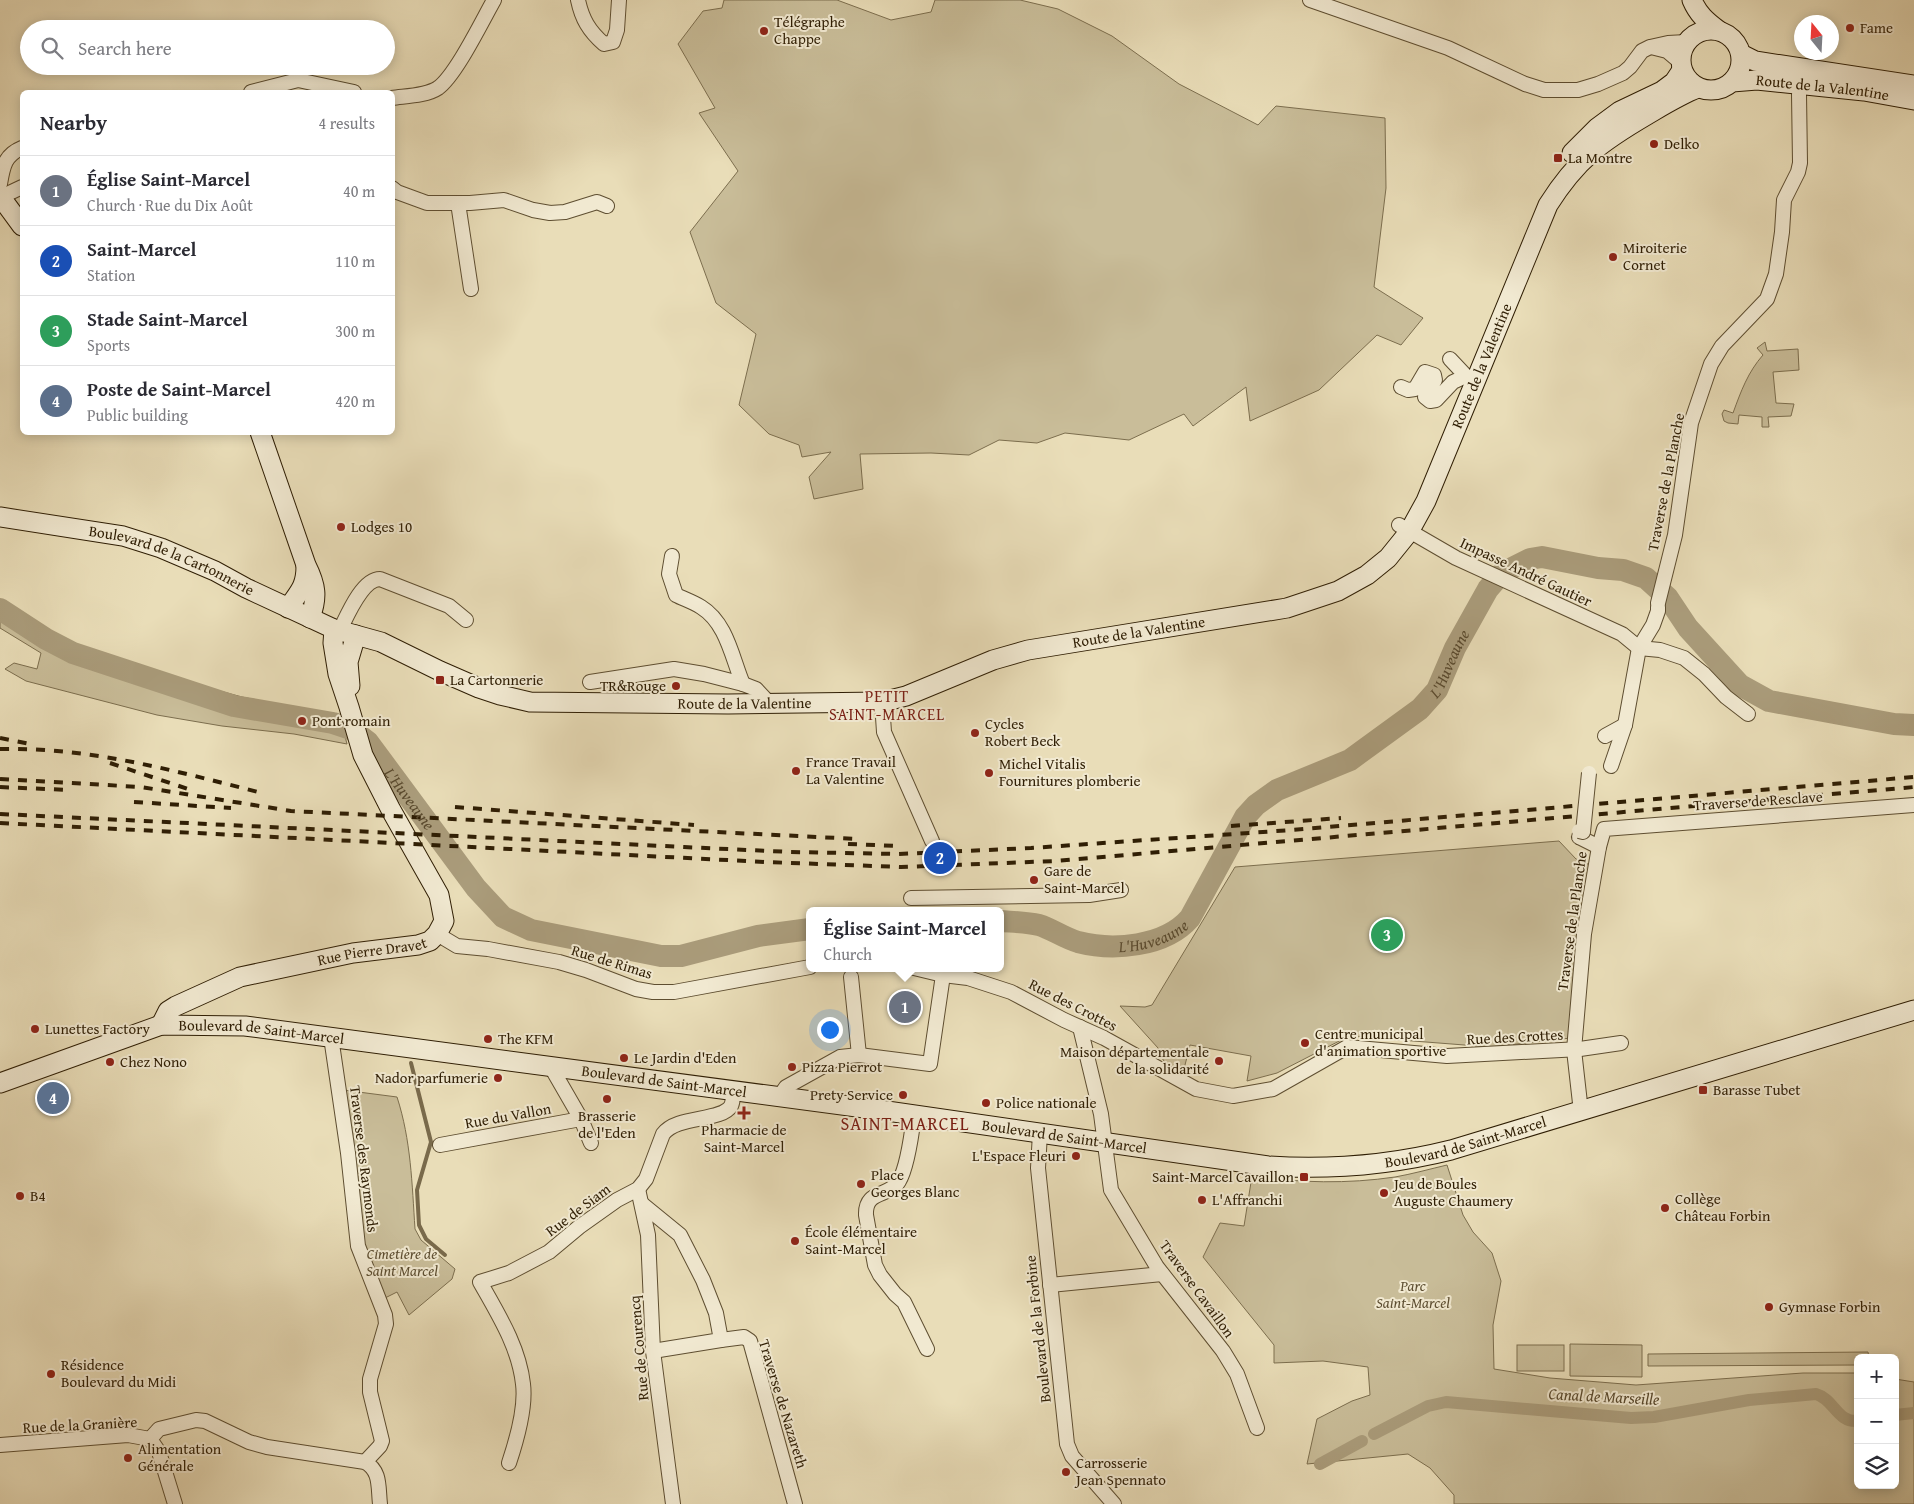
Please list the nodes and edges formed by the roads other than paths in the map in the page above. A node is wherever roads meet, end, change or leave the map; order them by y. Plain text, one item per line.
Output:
1 (494, 0) edge
2 (578, 0) edge
3 (619, 0) edge
4 (1310, 0) edge
5 (1687, 0) edge
6 (1692, 0) edge
7 (1718, 30) junction
8 (1689, 39) junction
9 (1650, 47) junction
10 (1741, 54) junction
11 (1681, 66) junction
12 (1732, 82) junction
13 (1914, 85) edge
14 (1698, 88) junction
15 (259, 90) edge
16 (345, 90) edge
17 (1799, 94) dead end
18 (395, 98) edge
19 (1914, 100) edge
20 (1639, 101) junction
21 (1635, 122) junction
22 (20, 149) edge
23 (20, 187) edge
24 (395, 190) edge
25 (0, 192) edge
26 (458, 203) junction
27 (607, 206) dead end
28 (20, 223) edge
29 (471, 289) dead end
30 (1450, 359) dead end
31 (1466, 376) junction
32 (1401, 387) dead end
33 (1466, 405) junction
34 (1449, 429) junction
35 (261, 435) edge
36 (0, 517) edge
37 (1404, 529) junction
38 (672, 556) dead end
39 (306, 565) junction
40 (288, 608) junction
41 (310, 618) junction
42 (466, 620) dead end
43 (344, 631) junction
44 (1639, 648) junction
45 (590, 682) dead end
46 (743, 684) junction
47 (882, 702) junction
48 (770, 704) junction
49 (1748, 714) dead end
50 (1624, 725) junction
51 (1605, 736) dead end
52 (1611, 766) dead end
53 (1589, 773) dead end
54 (1914, 805) edge
55 (932, 840) dead end
56 (1599, 847) junction
57 (1121, 890) dead end
58 (911, 898) dead end
59 (931, 904) edge
60 (437, 934) junction
61 (806, 968) edge
62 (933, 972) edge
63 (943, 975) junction
64 (851, 978) dead end
65 (1914, 1010) edge
66 (161, 1025) junction
67 (1080, 1027) junction
68 (331, 1037) junction
69 (1622, 1044) dead end
70 (1574, 1050) junction
71 (859, 1055) junction
72 (551, 1067) junction
73 (0, 1083) edge
74 (734, 1091) junction
75 (779, 1097) junction
76 (1580, 1112) junction
77 (914, 1116) junction
78 (581, 1119) junction
79 (1040, 1133) junction
80 (1106, 1142) junction
81 (591, 1143) dead end
82 (440, 1145) dead end
83 (638, 1189) junction
84 (642, 1204) junction
85 (1160, 1271) junction
86 (1050, 1285) junction
87 (721, 1340) junction
88 (928, 1349) dead end
89 (653, 1352) junction
90 (1258, 1428) dead end
91 (150, 1439) junction
92 (0, 1445) edge
93 (365, 1462) junction
94 (509, 1463) dead end
95 (175, 1504) edge
96 (380, 1504) edge
97 (673, 1504) edge
98 (795, 1504) edge
99 (1114, 1504) edge

1 - 18 street
2 - 3 street
4 - 9 street
5 - 8 main road
6 - 7 main road
7 - 8 main road
7 - 10 main road
8 - 9 street
8 - 11 main road
9 - 11 street
10 - 12 main road
10 - 13 main road, Route de la Valentine
11 - 14 main road
11 - 20 main road, Route de la Valentine
12 - 14 main road
12 - 19 main road, Route de la Valentine
14 - 21 main road, Route de la Valentine
15 - 16 street
17 - 44 street, Traverse de la Planche
20 - 21 main road
20 - 31 main road, Route de la Valentine
21 - 33 main road, Route de la Valentine
22 - 25 street
23 - 25 street
24 - 26 street
25 - 28 main road
26 - 27 street
26 - 29 street
30 - 31 street
31 - 32 street
31 - 33 main road
31 - 34 main road, Route de la Valentine
33 - 34 main road, Route de la Valentine
34 - 37 main road, Route de la Valentine
35 - 39 main road
36 - 40 main road, Boulevard de la Cartonnerie
37 - 44 street, Impasse André Gautier
37 - 47 main road, Route de la Valentine
38 - 46 street
39 - 40 main road
39 - 41 main road
40 - 41 main road, Boulevard de la Cartonnerie
41 - 43 main road, Boulevard de la Cartonnerie
42 - 43 street
43 - 48 main road, Route de la Valentine
43 - 60 main road, Rue Pierre Dravet
44 - 49 street
44 - 50 street, Traverse de la Planche
45 - 46 street
46 - 48 street
47 - 48 main road, Route de la Valentine
47 - 55 street
50 - 51 street
50 - 52 street, Traverse de la Planche
53 - 56 street, Traverse de la Planche, bridge
54 - 56 street, Traverse de Resclave
56 - 70 street, Traverse de la Planche
57 - 59 street
58 - 59 street
60 - 61 street, Rue de Rimas
60 - 66 main road, Rue Pierre Dravet
62 - 63 street, Rue des Crottes
63 - 67 street, Rue des Crottes
63 - 71 street
64 - 71 street
65 - 76 main road, Boulevard de Saint-Marcel
66 - 68 main road, Boulevard de Saint-Marcel
66 - 73 main road, Boulevard de Saint-Marcel
67 - 70 street, Rue des Crottes
67 - 80 street, Traverse Cavaillon
68 - 72 main road, Boulevard de Saint-Marcel
68 - 93 street, Traverse des Raymonds
69 - 70 street, Rue des Crottes
70 - 76 street, Traverse de la Planche
71 - 75 street
72 - 74 main road, Boulevard de Saint-Marcel
72 - 78 street
74 - 75 main road, Boulevard de Saint-Marcel
74 - 83 street
75 - 77 main road, Boulevard de Saint-Marcel
76 - 80 main road, Boulevard de Saint-Marcel
77 - 79 main road, Boulevard de Saint-Marcel
77 - 88 street
78 - 81 street
78 - 82 street, Rue du Vallon
79 - 80 main road, Boulevard de Saint-Marcel
79 - 86 street, Boulevard de la Forbine
80 - 85 street, Traverse Cavaillon
83 - 84 street, Rue de Courencq
83 - 94 street, Rue de Siam
84 - 87 street
84 - 89 street, Rue de Courencq
85 - 86 street
85 - 90 street, Traverse Cavaillon
86 - 99 street, Boulevard de la Forbine
87 - 89 street, Traverse de Nazareth
87 - 98 street, Traverse de Nazareth
89 - 97 street, Rue de Courencq
91 - 92 street, Rue de la Granière
91 - 93 street
91 - 95 street, Rue de la Granière
93 - 96 street

